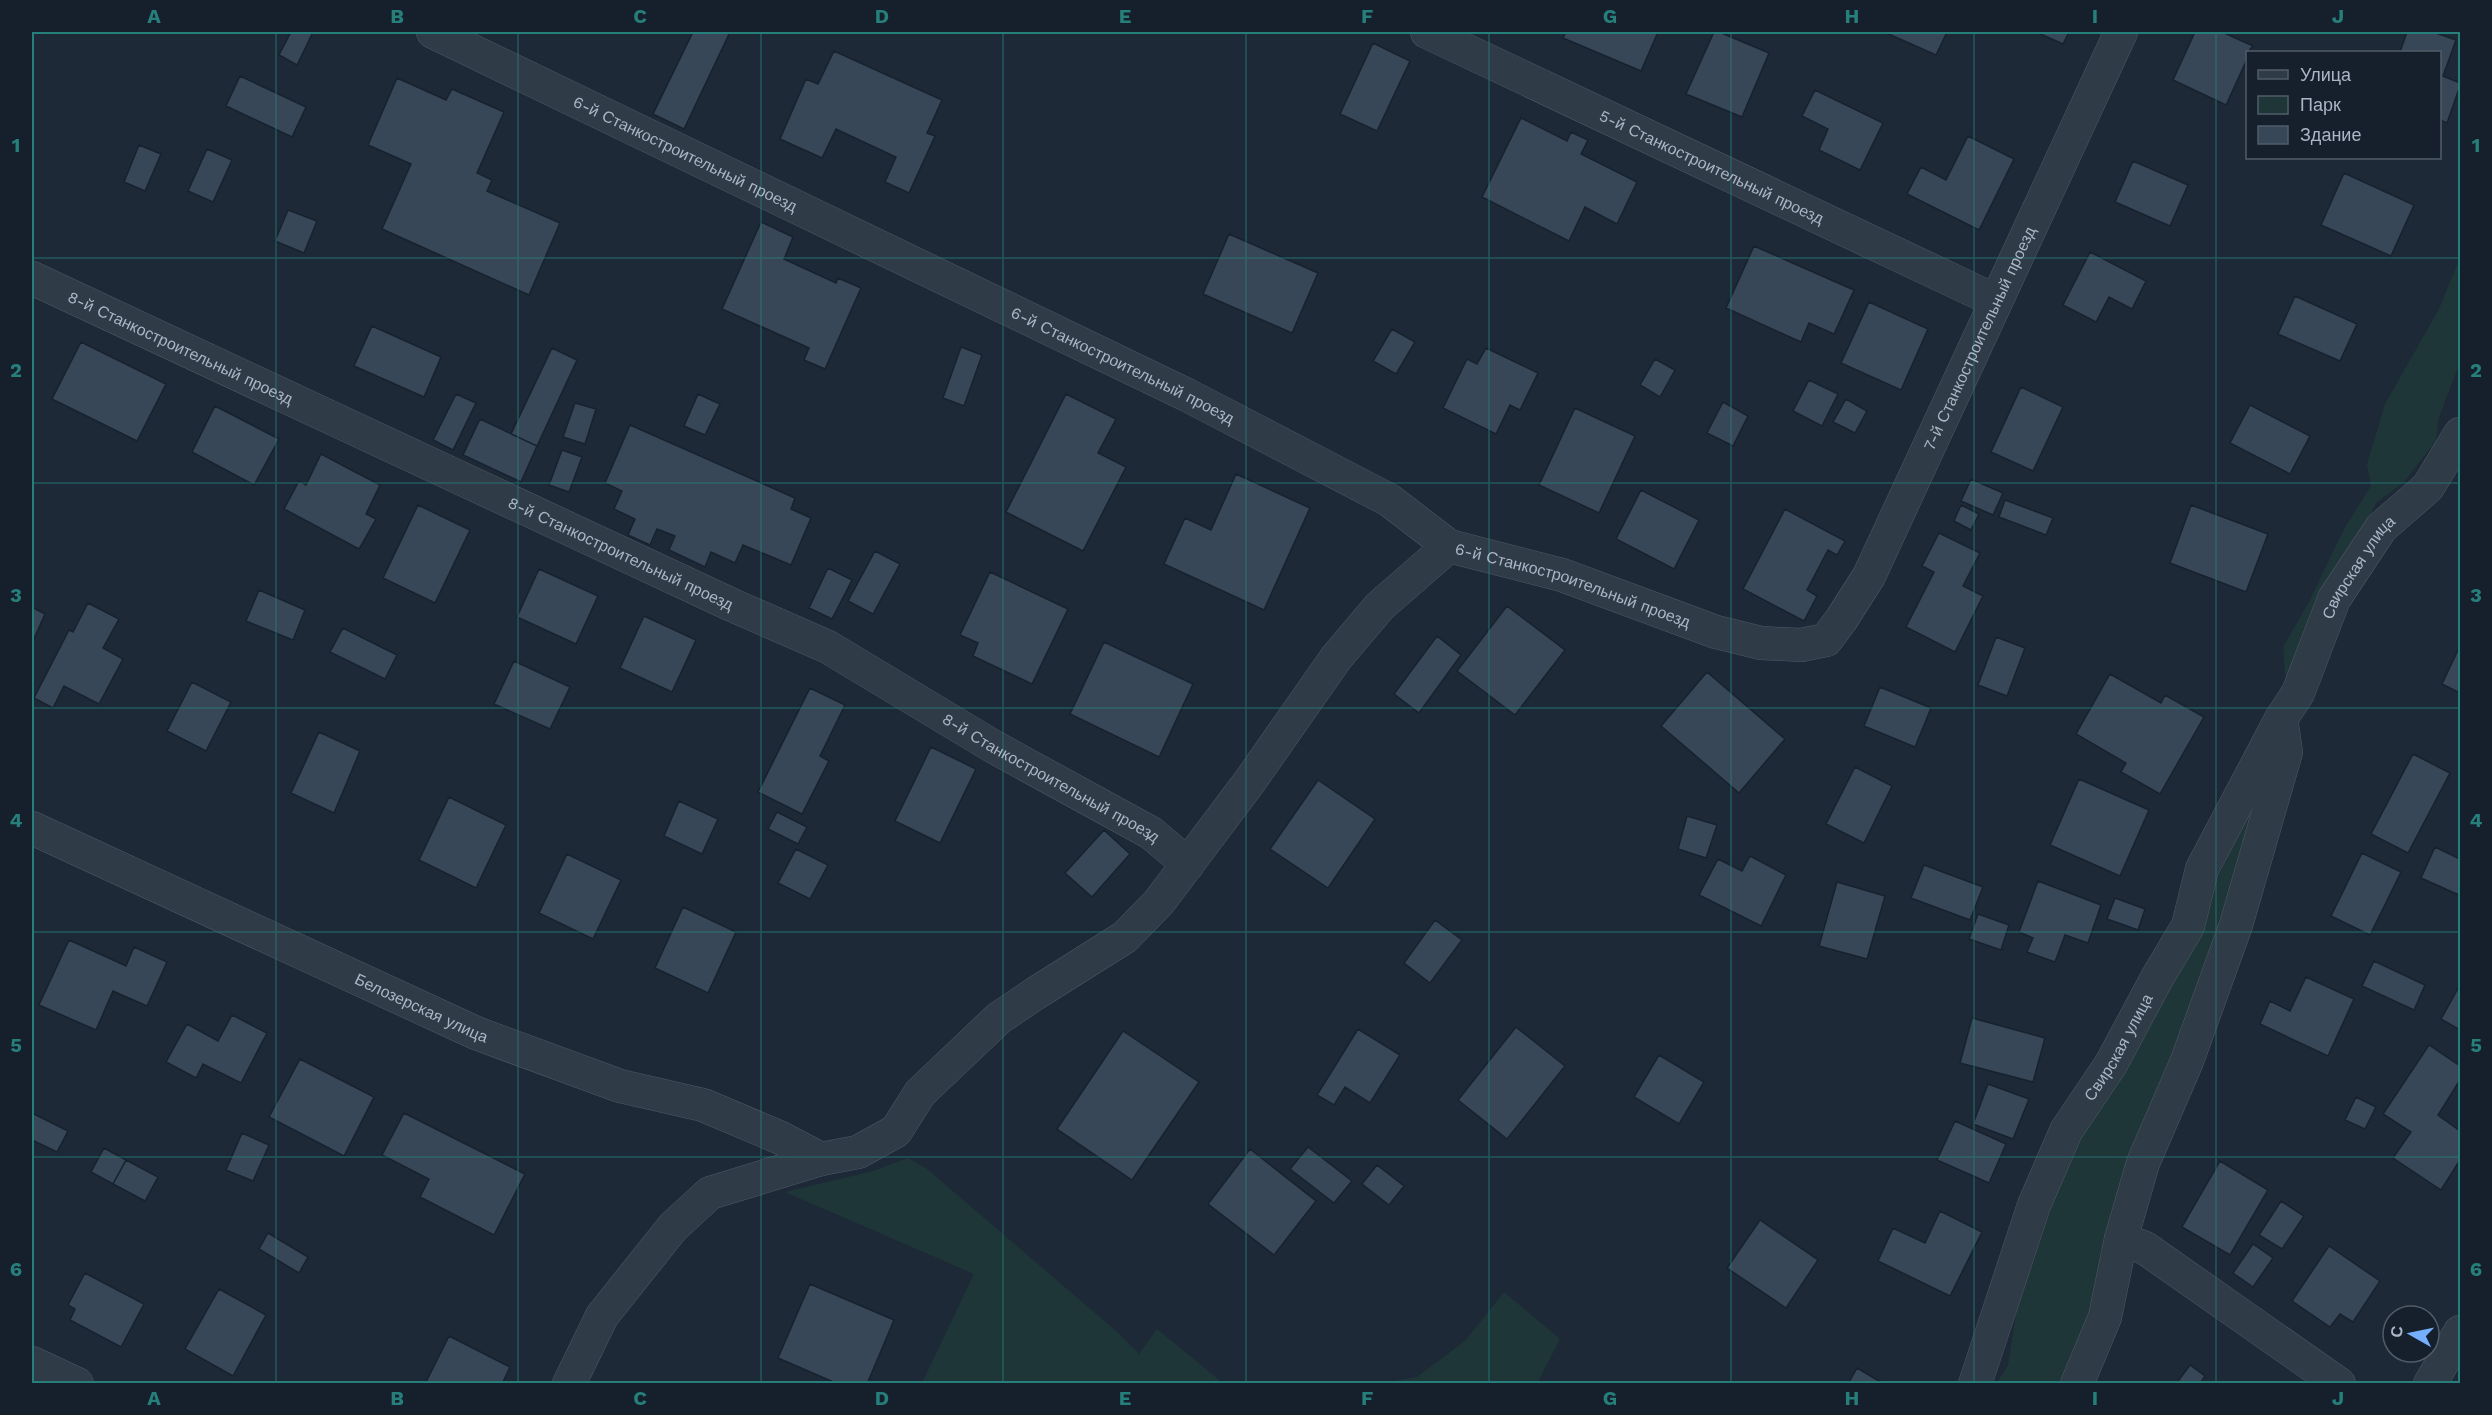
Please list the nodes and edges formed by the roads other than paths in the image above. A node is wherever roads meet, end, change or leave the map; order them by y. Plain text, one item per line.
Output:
1 (433, 32) edge
2 (1427, 32) edge
3 (2121, 32) edge
4 (32, 278) edge
5 (1996, 301) junction
6 (2460, 434) edge
7 (1449, 546) junction
8 (1826, 639) joint
9 (2281, 719) junction
10 (32, 828) edge
11 (1188, 864) junction
12 (821, 1159) junction
13 (2121, 1239) junction
14 (2460, 1332) edge
15 (32, 1363) edge
16 (77, 1383) edge
17 (569, 1383) edge
18 (1975, 1383) edge
19 (2077, 1383) edge
20 (2340, 1383) edge
21 (2430, 1383) edge

1 - 7 street, 6-й Станкостроительный проезд
2 - 5 street, 5-й Станкостроительный проезд
3 - 5 street, 7-й Станкостроительный проезд
4 - 11 street, 8-й Станкостроительный проезд
5 - 8 street, 7-й Станкостроительный проезд
6 - 9 street, Свирская улица
7 - 8 street, 6-й Станкостроительный проезд
7 - 11 street
9 - 13 street
9 - 18 street, Свирская улица
10 - 12 street, Белозерская улица
11 - 12 street
12 - 17 street
13 - 19 street
13 - 20 street
14 - 21 street
15 - 16 street

